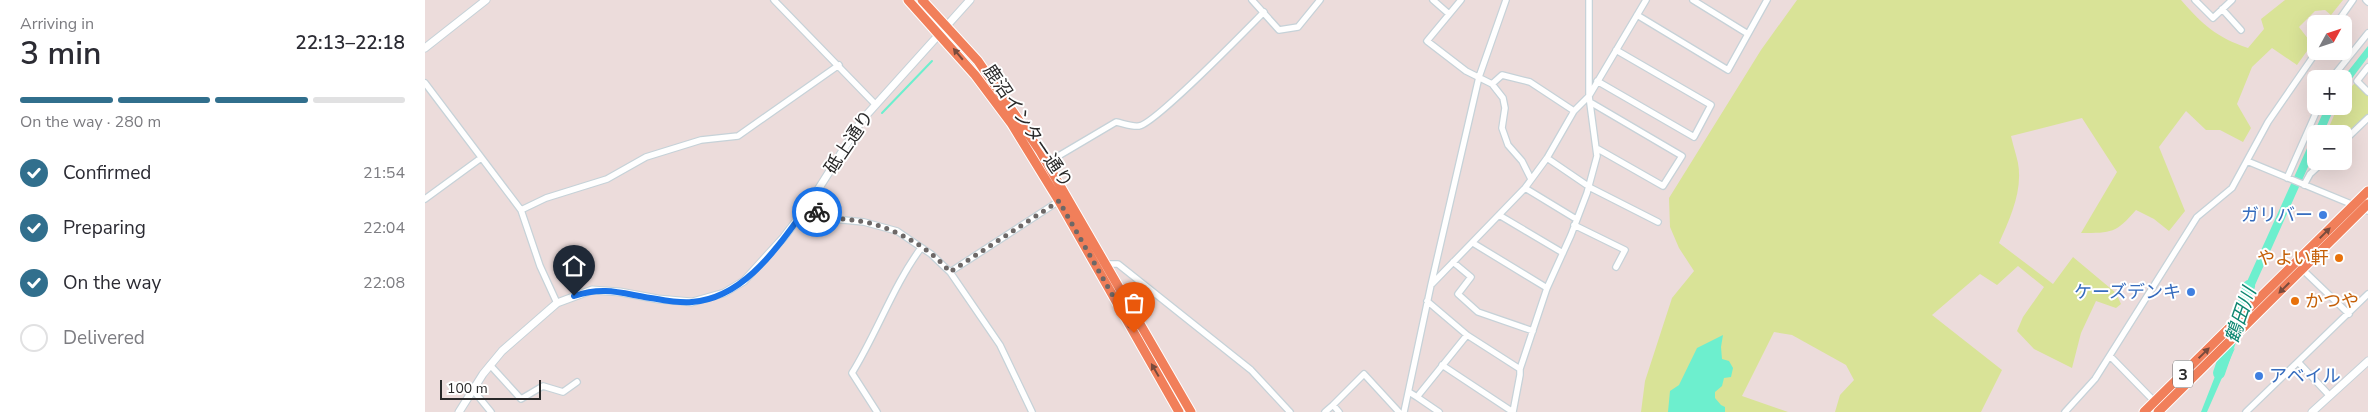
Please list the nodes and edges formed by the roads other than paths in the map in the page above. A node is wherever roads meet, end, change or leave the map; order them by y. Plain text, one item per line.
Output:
1 (486, 0) edge
2 (774, 0) edge
3 (908, 0) edge
4 (922, 0) edge
5 (970, 0) edge
6 (1252, 0) edge
7 (1321, 0) edge
8 (1433, 0) edge
9 (1461, 0) edge
10 (1506, 0) edge
11 (1589, 0) edge
12 (1646, 0) edge
13 (1693, 0) edge
14 (1767, 0) edge
15 (2195, 0) edge
16 (2232, 0) edge
17 (2353, 0) edge
18 (2222, 9) junction
19 (1264, 12) junction
20 (1449, 14) junction
21 (1637, 15) junction
22 (2342, 15) edge
23 (948, 26) junction
24 (2241, 30) dead end
25 (2368, 33) edge
26 (941, 34) junction
27 (1748, 34) junction
28 (425, 48) edge
29 (1616, 50) junction
30 (2311, 60) edge
31 (839, 65) junction
32 (2368, 66) edge
33 (2338, 70) edge
34 (1479, 77) junction
35 (1597, 81) junction
36 (425, 83) edge
37 (1492, 84) junction
38 (2368, 92) edge
39 (1589, 99) junction
40 (875, 104) junction
41 (1574, 111) junction
42 (2315, 115) edge
43 (2368, 118) edge
44 (2352, 134) edge
45 (1598, 149) junction
46 (481, 158) junction
47 (1547, 158) junction
48 (2247, 161) junction
49 (1047, 163) junction
50 (1039, 168) junction
51 (2314, 170) edge
52 (2287, 178) junction
53 (1531, 179) junction
54 (1588, 185) junction
55 (2304, 185) junction
56 (1525, 188) junction
57 (2368, 191) edge
58 (425, 199) edge
59 (1059, 201) junction
60 (2353, 205) junction
61 (807, 207) junction
62 (2366, 208) edge
63 (521, 210) junction
64 (1499, 215) junction
65 (1575, 222) junction
66 (1658, 222) dead end
67 (1473, 243) junction
68 (921, 248) junction
69 (1563, 253) junction
70 (1453, 262) junction
71 (1100, 265) junction
72 (1616, 267) dead end
73 (2303, 270) junction
74 (950, 272) junction
75 (1431, 285) junction
76 (1547, 288) junction
77 (2368, 294) edge
78 (1427, 301) junction
79 (557, 302) junction
80 (2349, 314) junction
81 (1533, 331) junction
82 (1467, 335) junction
83 (2110, 356) junction
84 (2368, 361) edge
85 (2299, 363) junction
86 (1442, 365) junction
87 (490, 366) junction
88 (1520, 369) junction
89 (577, 382) dead end
90 (473, 390) junction
91 (1409, 392) junction
92 (2329, 395) junction
93 (1417, 397) junction
94 (2155, 402) junction
95 (1333, 404) junction
96 (1188, 411) edge
97 (459, 412) edge
98 (491, 412) edge
99 (877, 412) edge
100 (1032, 412) edge
101 (1179, 412) edge
102 (1290, 412) edge
103 (1325, 412) edge
104 (1339, 412) edge
105 (1399, 412) edge
106 (1404, 412) edge
107 (1439, 412) edge
108 (1513, 412) edge
109 (2065, 412) edge
110 (2144, 412) edge
111 (2158, 412) edge
112 (2246, 412) edge
113 (2312, 412) edge

1 - 28 street
2 - 31 street
3 - 26 main road, 鹿沼インター通り
4 - 23 main road, 鹿沼インター通り
5 - 23 street, 砥上通り
6 - 19 street
7 - 19 street
8 - 20 street
9 - 20 street
10 - 34 street
11 - 39 street
12 - 21 street
13 - 27 street
14 - 27 street
15 - 18 street
16 - 18 street
17 - 22 street
18 - 24 street
19 - 49 street
20 - 34 street
21 - 27 street
21 - 29 street
23 - 26 street, 砥上通り
23 - 49 main road, 鹿沼インター通り
25 - 33 street
26 - 40 street, 砥上通り
50 -> 26 main road, 鹿沼インター通り
29 - 35 street
29 - 35 street
30 - 48 street
31 - 40 street
31 - 63 street
32 - 38 street
34 - 37 street
34 - 75 street
35 - 39 street
36 - 46 street
37 - 41 street
37 - 53 street
39 - 41 street
39 - 45 street
39 - 45 street
40 - 61 street, 砥上通り
41 - 47 street
42 - 52 street
43 - 44 street
45 - 54 street
46 - 58 street
46 - 63 street
47 - 53 street
47 - 54 street
48 - 52 street
48 - 83 street
49 - 50 street
49 - 71 main road, 鹿沼インター通り
50 - 59 main road, 鹿沼インター通り
51 - 55 street
52 - 55 street
53 - 56 street
54 - 65 street
54 - 66 street
55 - 60 street
56 - 64 street
56 - 65 street
57 - 60 main road, 3
59 - 71 main road, 鹿沼インター通り
59 - 74 street
60 - 62 street
94 -> 60 main road, 3
61 - 68 street
61 - 79 street, 砥上通り
62 - 73 main road, 3
63 - 79 street
64 - 67 street
64 - 69 street
65 - 69 street
65 - 72 street
67 - 70 street
67 - 76 street
68 - 74 street
68 - 99 street
69 - 76 street
70 - 75 street
70 - 81 street
71 - 96 main road, 鹿沼インター通り
101 -> 71 main road, 鹿沼インター通り
71 - 102 street
73 - 80 street
73 -> 111 main road, 3
74 - 100 street
75 - 78 street
76 - 81 street
77 - 80 street
78 - 82 street
78 - 91 street
79 - 87 street, 砥上通り
80 - 85 street
81 - 88 street
82 - 86 street
82 - 88 street
83 - 94 street
83 - 109 street
84 - 92 street
85 - 92 street
85 - 112 street
86 - 93 street
86 - 108 street
87 - 89 street
87 - 90 street, 砥上通り
88 - 108 street
90 - 97 street, 砥上通り
90 - 98 street
91 - 93 street
91 - 106 street
92 - 113 street
93 - 107 street
94 - 110 main road, 3
95 - 103 street
95 - 104 street
95 - 105 street

